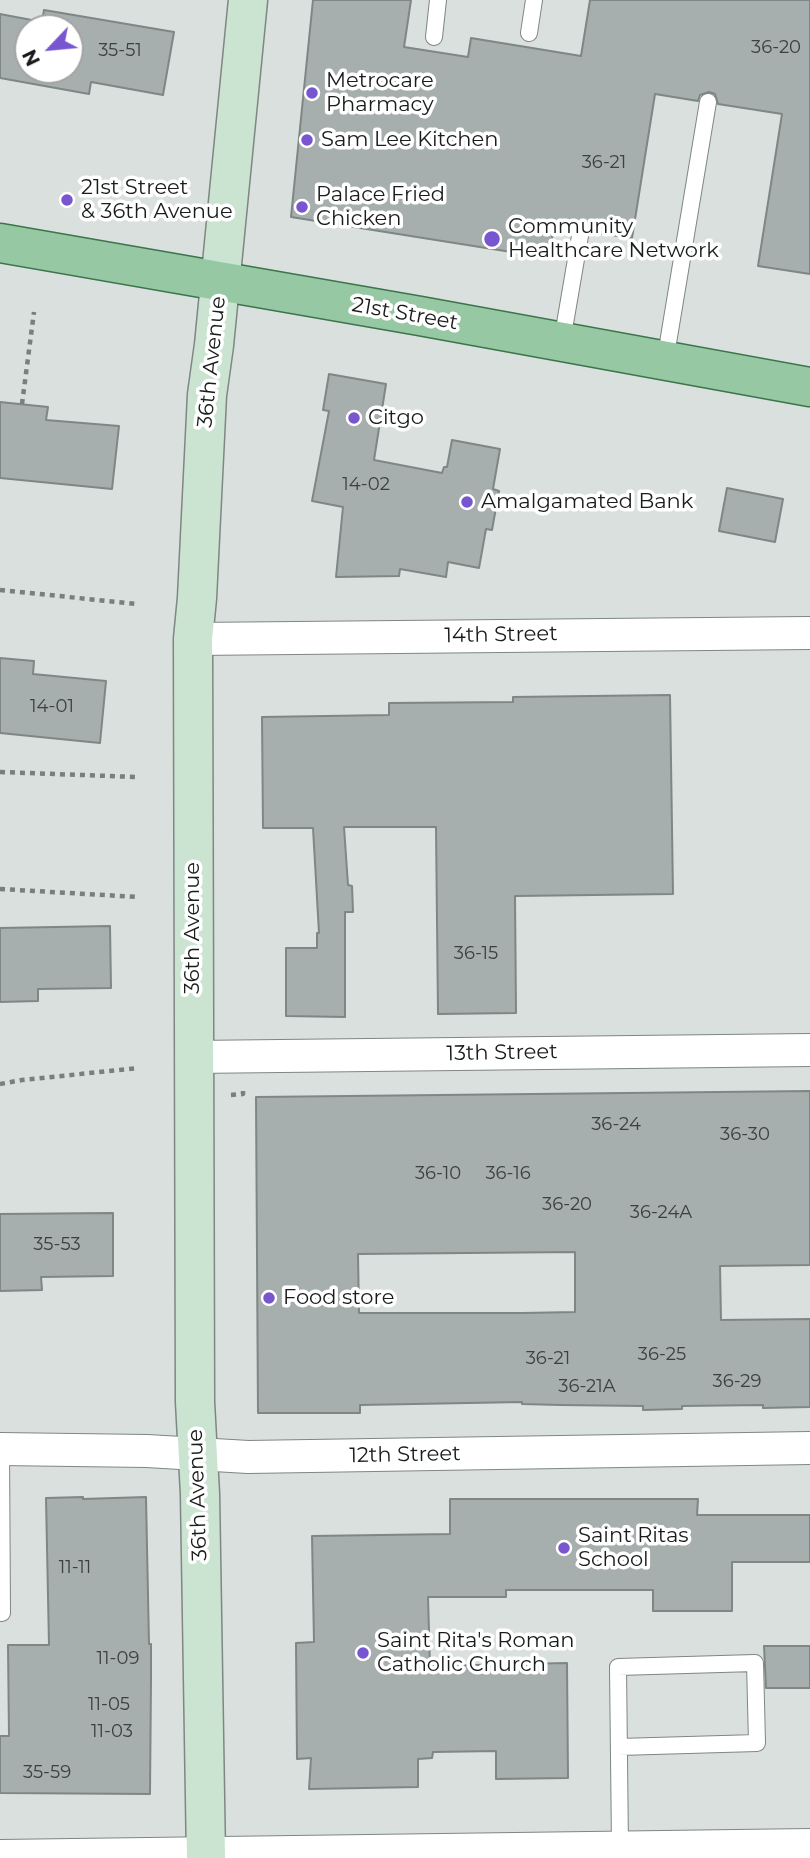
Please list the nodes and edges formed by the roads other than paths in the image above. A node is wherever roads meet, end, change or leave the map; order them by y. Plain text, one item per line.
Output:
1 (248, 0) edge
2 (438, 0) edge
3 (534, 0) edge
4 (529, 33) dead end
5 (434, 37) dead end
6 (708, 102) dead end
7 (581, 230) dead end
8 (0, 243) edge
9 (220, 282) junction
10 (562, 342) junction
11 (665, 361) junction
12 (810, 387) edge
13 (810, 633) edge
14 (193, 639) junction
15 (810, 1050) edge
16 (193, 1057) junction
17 (810, 1448) edge
18 (0, 1450) edge
19 (198, 1453) junction
20 (2, 1613) dead end
21 (619, 1746) junction
22 (810, 1845) edge
23 (620, 1847) junction
24 (0, 1856) edge
25 (206, 1856) edge

1 - 9 main road, 36th Avenue
2 - 5 lane
3 - 4 lane
6 - 11 lane
7 - 10 lane
8 - 9 main road, 21st Street
9 - 10 main road, 21st Street
9 - 14 main road, 36th Avenue
10 - 11 main road, 21st Street
11 - 12 main road, 21st Street
13 - 14 street, 14th Street
14 - 16 main road, 36th Avenue
15 - 16 street, 13th Street
16 - 19 main road, 36th Avenue
17 - 19 street, 12th Street
18 - 19 street, 12th Street
18 - 20 lane
19 - 25 main road, 36th Avenue
21 - 21 lane
21 - 23 lane
22 - 23 street
23 - 25 street
24 - 25 street

